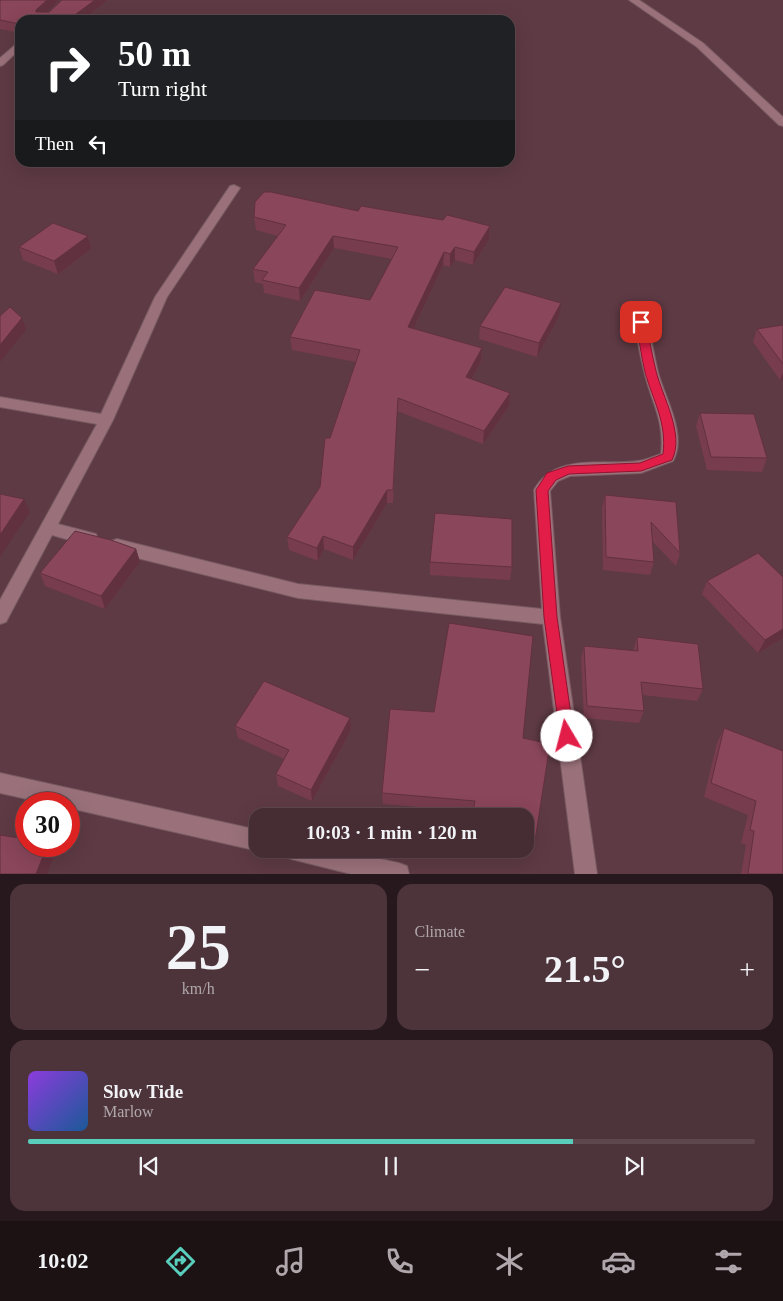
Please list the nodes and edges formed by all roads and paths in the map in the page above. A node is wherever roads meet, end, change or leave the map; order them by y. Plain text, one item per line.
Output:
1 (633, 0) edge
2 (15, 49) edge
3 (0, 63) edge
4 (783, 124) edge
5 (234, 188) dead end
6 (641, 322) dead end
7 (0, 402) edge
8 (106, 420) junction
9 (48, 528) junction
10 (551, 617) junction
11 (0, 618) edge
12 (0, 783) edge
13 (249, 839) edge
14 (330, 858) edge
15 (399, 874) edge
16 (586, 874) edge

1 - 4 street
2 - 3 street
5 - 8 street
6 - 10 street
7 - 8 street
8 - 9 street
9 - 10 street
9 - 11 street
10 - 16 street
12 - 13 street
14 - 15 street

